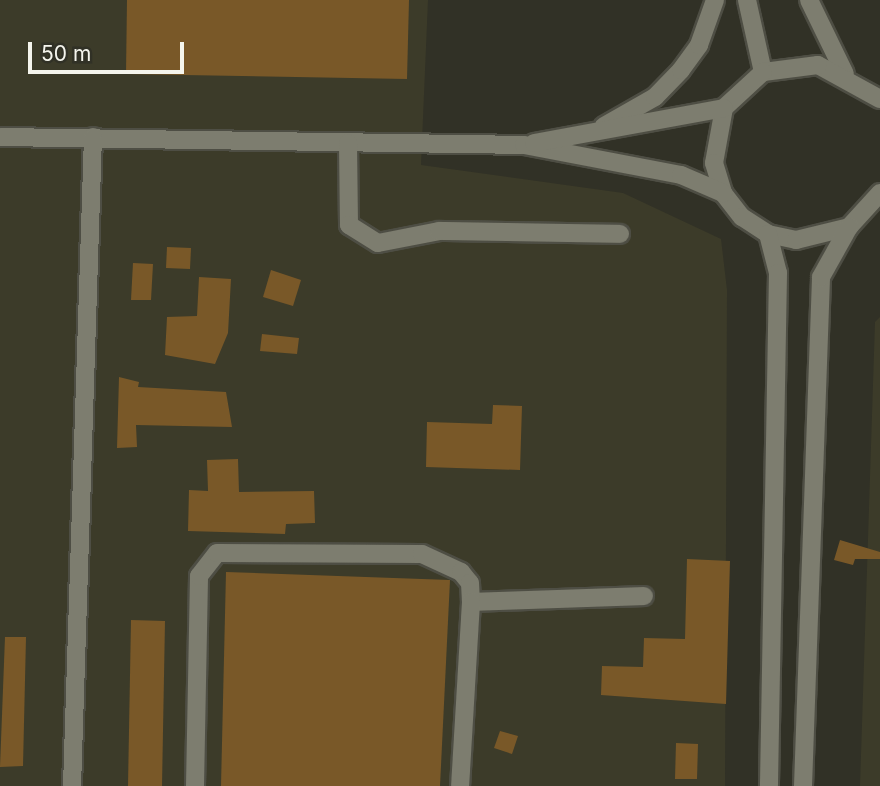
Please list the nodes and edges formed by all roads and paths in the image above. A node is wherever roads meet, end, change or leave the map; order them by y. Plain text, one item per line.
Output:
1 (715, 0) edge
2 (747, 0) edge
3 (809, 0) edge
4 (763, 72) junction
5 (845, 74) junction
6 (873, 94) edge
7 (724, 108) junction
8 (880, 109) edge
9 (594, 132) junction
10 (0, 137) edge
11 (93, 137) junction
12 (348, 143) junction
13 (524, 145) junction
14 (723, 193) junction
15 (880, 193) edge
16 (874, 207) edge
17 (849, 227) junction
18 (621, 234) dead end
19 (768, 234) junction
20 (644, 596) dead end
21 (471, 602) junction
22 (72, 786) edge
23 (195, 786) edge
24 (460, 786) edge
25 (769, 786) edge
26 (803, 786) edge

1 - 9 street
2 - 4 street
3 - 5 street
4 - 5 street
4 - 7 street
5 - 6 street
6 - 8 street
7 - 9 street
7 - 14 street
9 - 13 street
10 - 11 street
11 - 12 street
11 - 22 street
12 - 13 street
12 - 18 street
13 - 14 street
14 - 19 street
15 - 16 street
16 - 17 street
17 - 19 street
17 - 26 street
19 - 25 street
20 - 21 street
21 - 23 street
21 - 24 street

